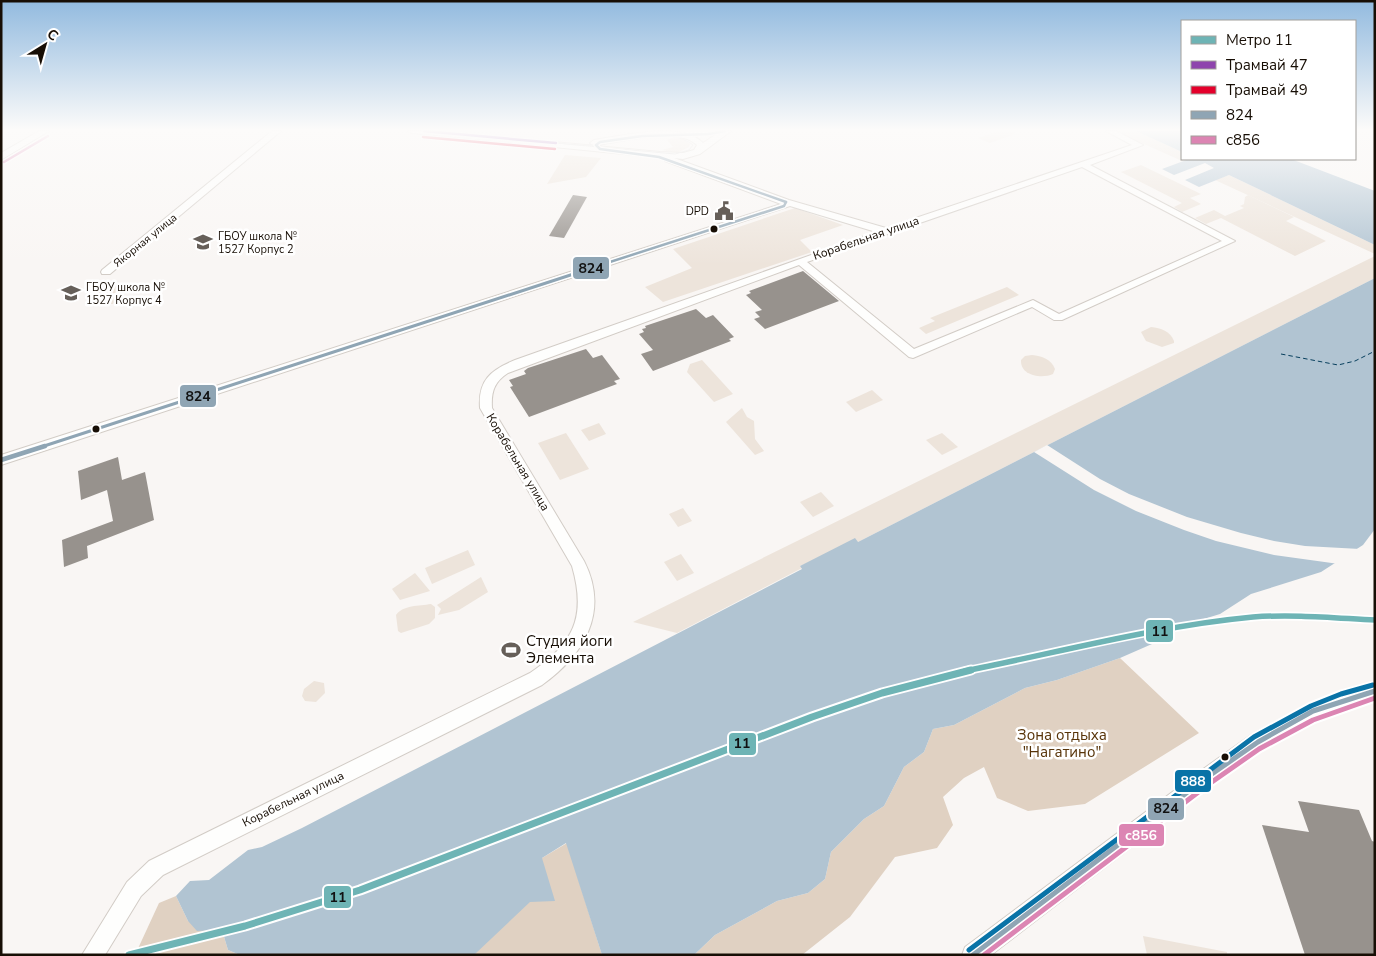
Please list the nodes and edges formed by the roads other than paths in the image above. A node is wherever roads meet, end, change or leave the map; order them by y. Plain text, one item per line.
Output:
1 (223, 176) edge
2 (714, 176) edge
3 (1049, 176) edge
4 (1104, 176) edge
5 (786, 202) junction
6 (888, 232) junction
7 (800, 261) junction
8 (106, 272) dead end
9 (1, 460) edge
10 (1375, 691) edge
11 (93, 955) edge
12 (973, 955) edge

1 - 8 street, Якорная улица
2 - 5 street
3 - 6 street, Корабельная улица
4 - 7 street
5 - 6 street
5 - 9 street
6 - 7 street, Корабельная улица
7 - 11 street, Корабельная улица
10 - 12 street

